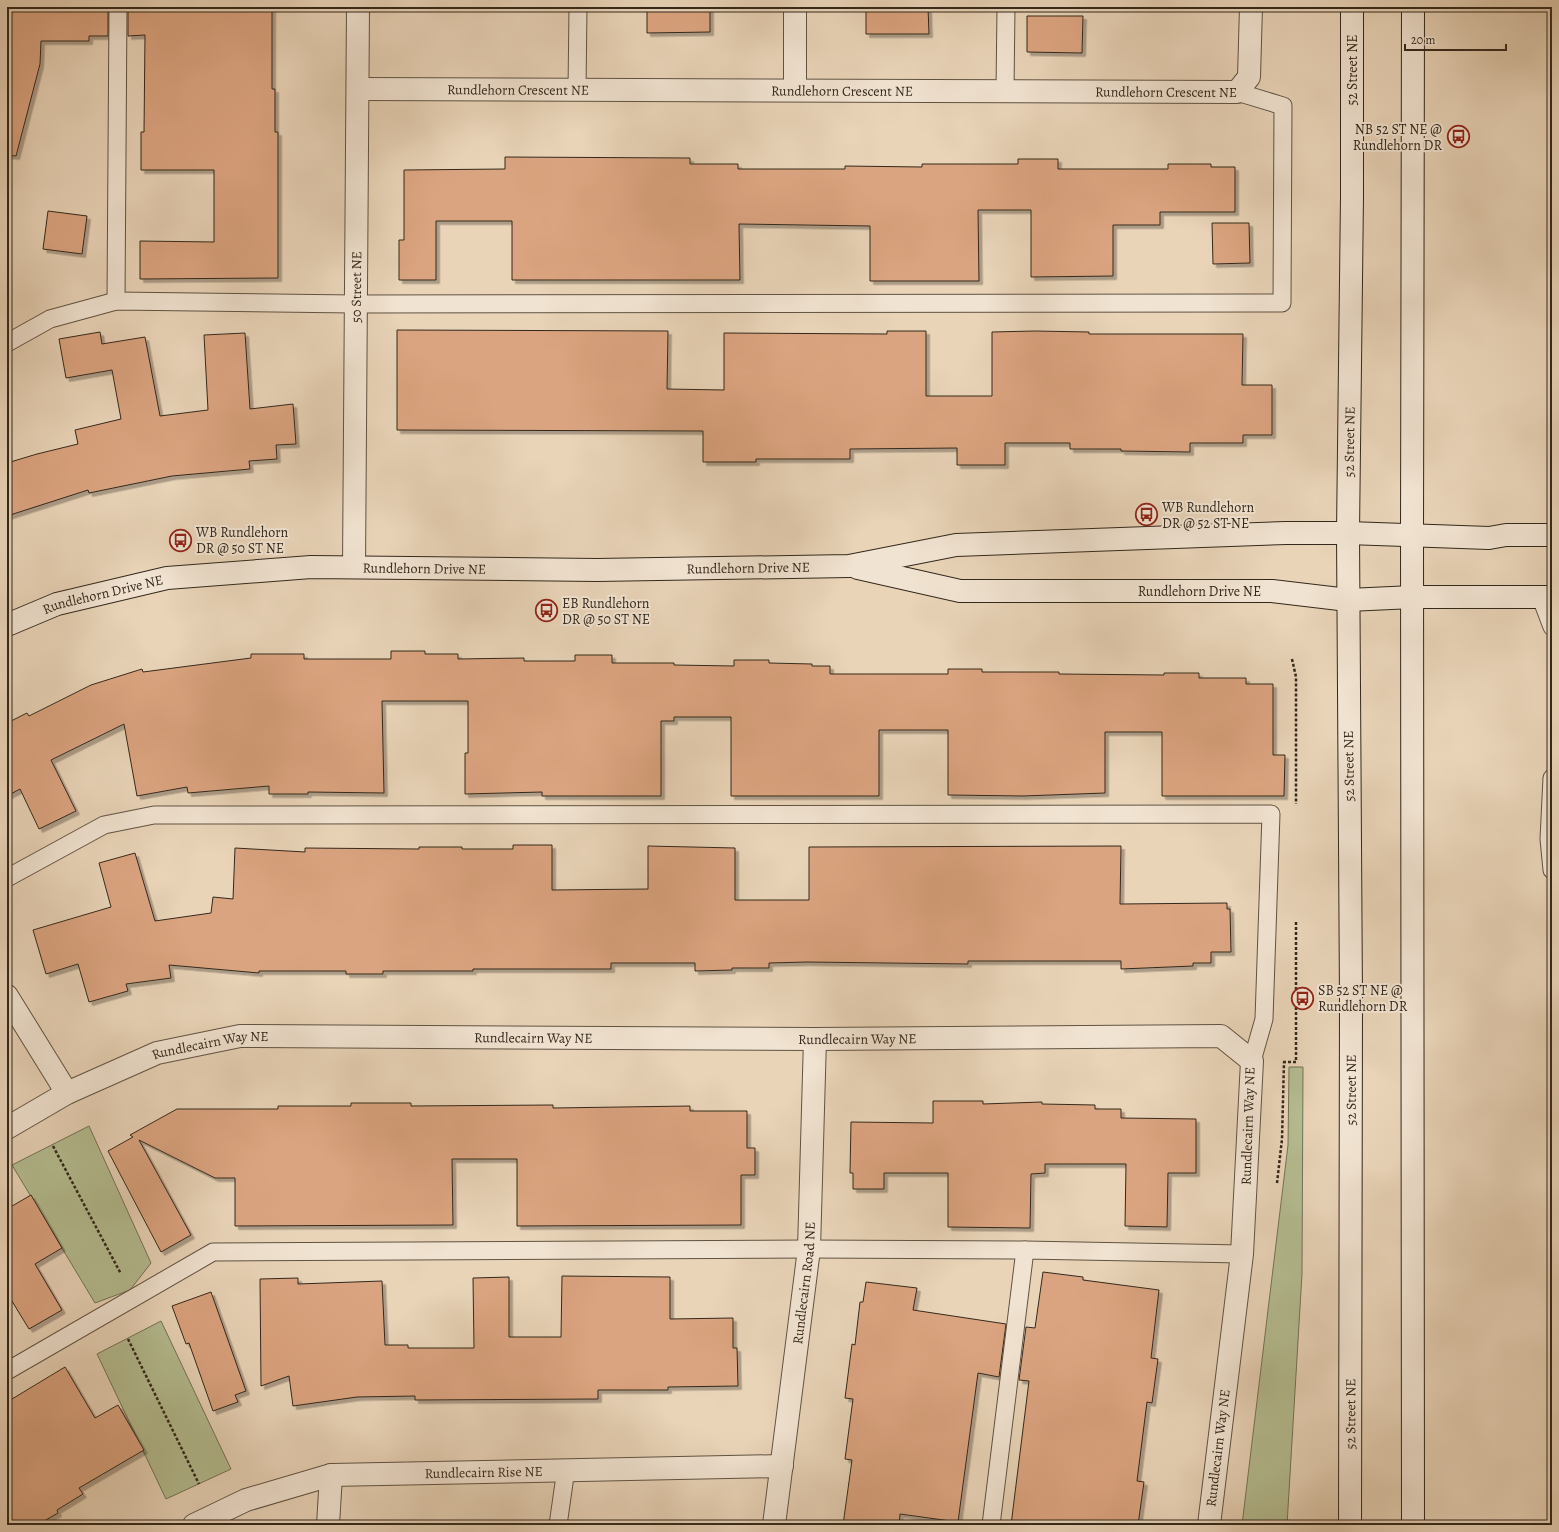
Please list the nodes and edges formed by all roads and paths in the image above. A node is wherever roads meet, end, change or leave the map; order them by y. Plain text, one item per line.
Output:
1 (118, 7) edge
2 (358, 7) edge
3 (578, 7) edge
4 (795, 7) edge
5 (1006, 7) edge
6 (1251, 7) edge
7 (1352, 7) edge
8 (1414, 7) edge
9 (358, 89) junction
10 (577, 90) junction
11 (795, 90) junction
12 (1005, 91) junction
13 (1237, 92) junction
14 (116, 301) junction
15 (354, 304) junction
16 (7, 343) edge
17 (1348, 533) junction
18 (1412, 535) junction
19 (1552, 535) edge
20 (849, 566) junction
21 (354, 567) junction
22 (1413, 597) junction
23 (1547, 598) edge
24 (1348, 600) junction
25 (7, 625) edge
26 (1552, 627) edge
27 (1552, 778) edge
28 (1552, 870) edge
29 (7, 878) edge
30 (7, 996) edge
31 (815, 1039) junction
32 (1252, 1060) junction
33 (66, 1093) junction
34 (7, 1128) edge
35 (53, 1146) dead end
36 (809, 1249) junction
37 (1025, 1250) junction
38 (1242, 1254) junction
39 (122, 1276) dead end
40 (128, 1339) dead end
41 (7, 1371) edge
42 (782, 1466) junction
43 (566, 1469) junction
44 (331, 1475) junction
45 (199, 1484) dead end
46 (194, 1525) edge
47 (328, 1525) edge
48 (558, 1525) edge
49 (774, 1525) edge
50 (991, 1525) edge
51 (1209, 1525) edge
52 (1350, 1525) edge
53 (1413, 1525) edge

1 - 14 lane
2 - 9 street, 50 Street NE
3 - 10 lane
4 - 11 street
5 - 12 lane
6 - 13 street, Rundlehorn Crescent NE
7 - 17 street, 52 Street NE
8 - 18 street
9 - 10 street, Rundlehorn Crescent NE
9 - 15 street, 50 Street NE
10 - 11 street, Rundlehorn Crescent NE
11 - 12 street, Rundlehorn Crescent NE
12 - 13 street, Rundlehorn Crescent NE
13 - 15 lane
14 - 15 lane
14 - 16 lane
15 - 21 street, 50 Street NE
17 - 18 street, Rundlehorn Drive NE
17 - 20 street, Rundlehorn Drive NE
17 - 24 street, 52 Street NE
18 - 19 street, Rundlehorn Drive NE
18 - 22 street
20 - 21 street, Rundlehorn Drive NE
20 - 24 street, Rundlehorn Drive NE
21 - 25 street, Rundlehorn Drive NE
22 - 23 street, Rundlehorn Drive NE
22 - 24 street, Rundlehorn Drive NE
22 - 53 street
23 - 26 lane
24 - 52 street, 52 Street NE
27 - 28 lane
29 - 32 lane
30 - 33 street
31 - 32 street, Rundlecairn Way NE
31 - 33 street, Rundlecairn Way NE
31 - 36 street, Rundlecairn Road NE
32 - 38 street, Rundlecairn Way NE
33 - 34 street, Rundlecairn Way NE
35 - 39 path
36 - 37 lane
36 - 41 lane
36 - 42 street, Rundlecairn Road NE
37 - 38 lane
37 - 50 lane
38 - 51 street, Rundlecairn Way NE
40 - 45 path
42 - 43 street, Rundlecairn Rise NE
42 - 49 street, Rundlecairn Road NE
43 - 44 street, Rundlecairn Rise NE
43 - 48 lane
44 - 46 street, Rundlecairn Rise NE
44 - 47 street

